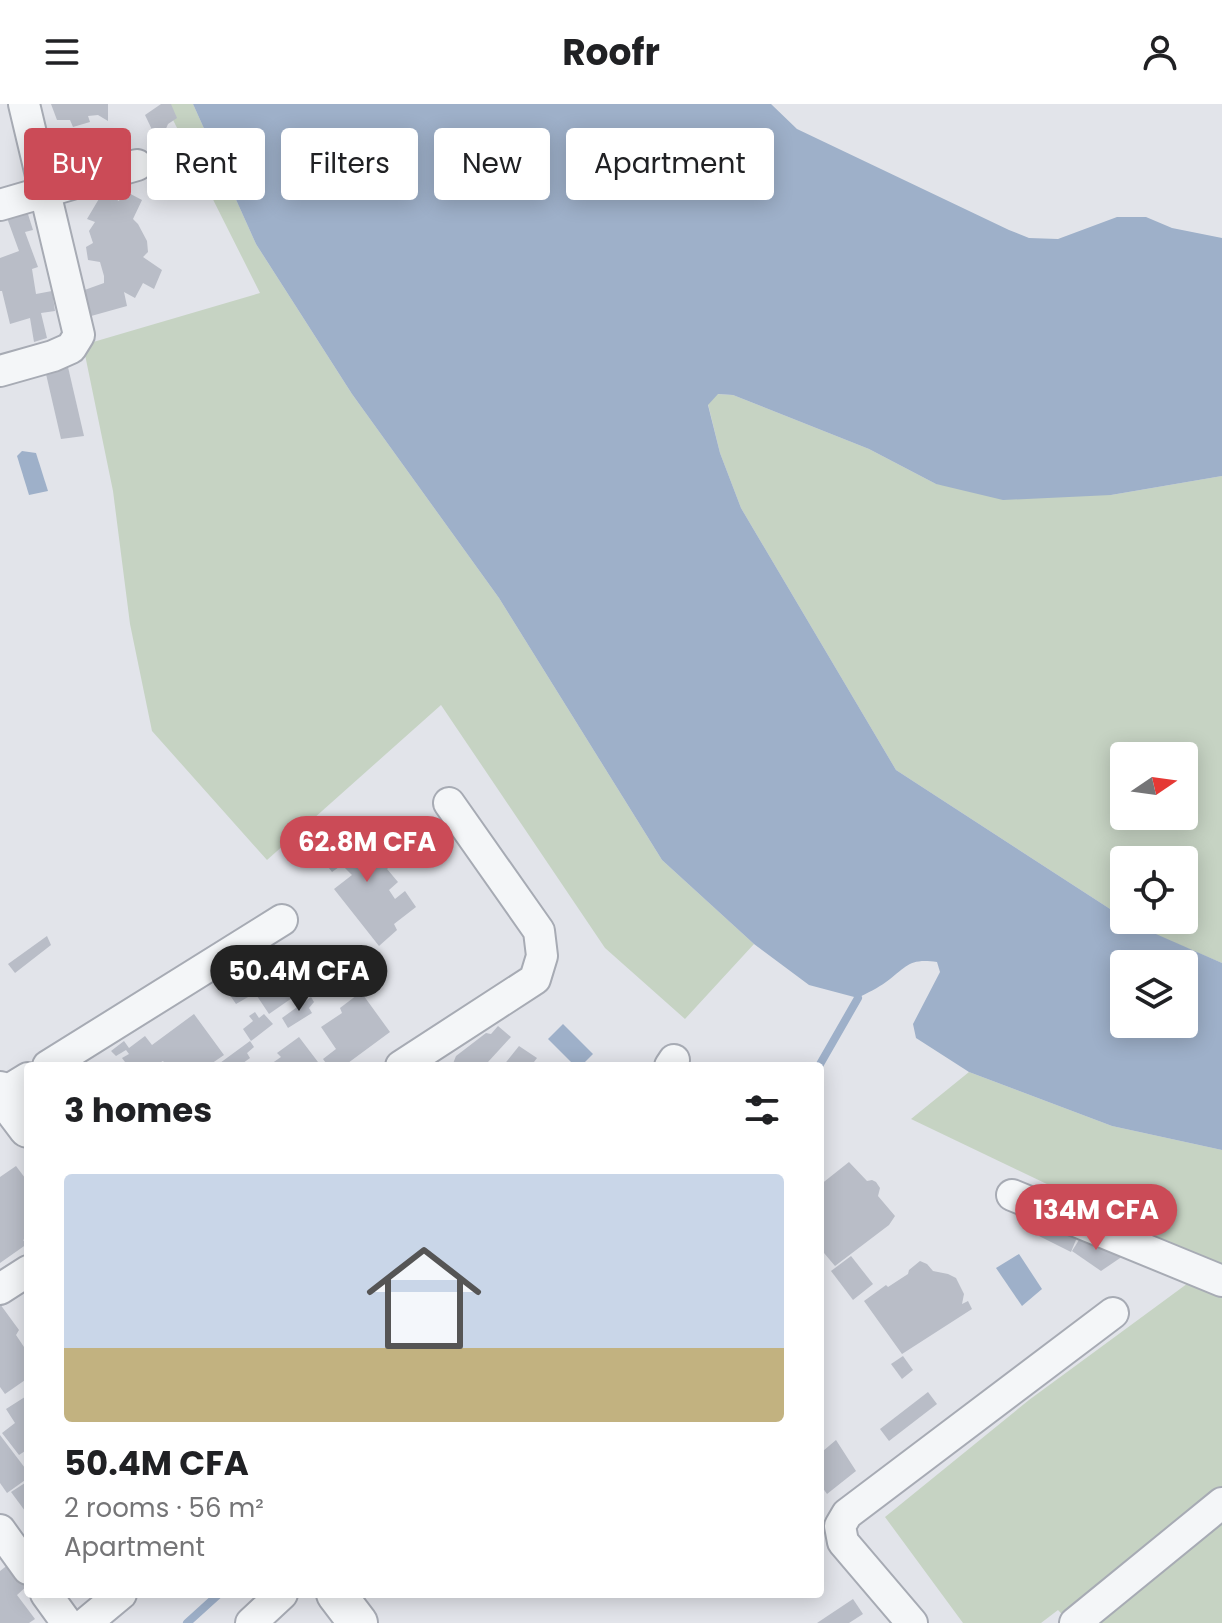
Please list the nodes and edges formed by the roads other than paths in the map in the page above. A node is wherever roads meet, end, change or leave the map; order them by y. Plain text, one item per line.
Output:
1 (24, 104) edge
2 (30, 128) edge
3 (137, 165) dead end
4 (131, 167) edge
5 (24, 198) edge
6 (47, 200) edge
7 (0, 205) edge
8 (0, 371) edge
9 (449, 803) dead end
10 (282, 920) dead end
11 (54, 1062) edge
12 (407, 1062) edge
13 (10, 1088) edge
14 (24, 1119) edge
15 (1012, 1195) dead end
16 (24, 1274) edge
17 (1222, 1281) edge
18 (0, 1289) edge
19 (1113, 1313) dead end
20 (1222, 1503) edge
21 (0, 1530) edge
22 (24, 1563) edge
23 (49, 1598) edge
24 (116, 1598) edge
25 (278, 1598) edge
26 (339, 1598) edge
27 (67, 1623) edge
28 (86, 1623) edge
29 (251, 1623) edge
30 (358, 1623) edge
31 (912, 1623) edge
32 (1075, 1623) edge

1 - 2 street
3 - 4 street
5 - 7 street
6 - 8 street
9 - 12 street
10 - 11 street
13 - 14 street
15 - 17 street
16 - 18 street
19 - 31 street
20 - 32 street
21 - 22 street
23 - 27 street
24 - 28 street
25 - 29 street
26 - 30 street

